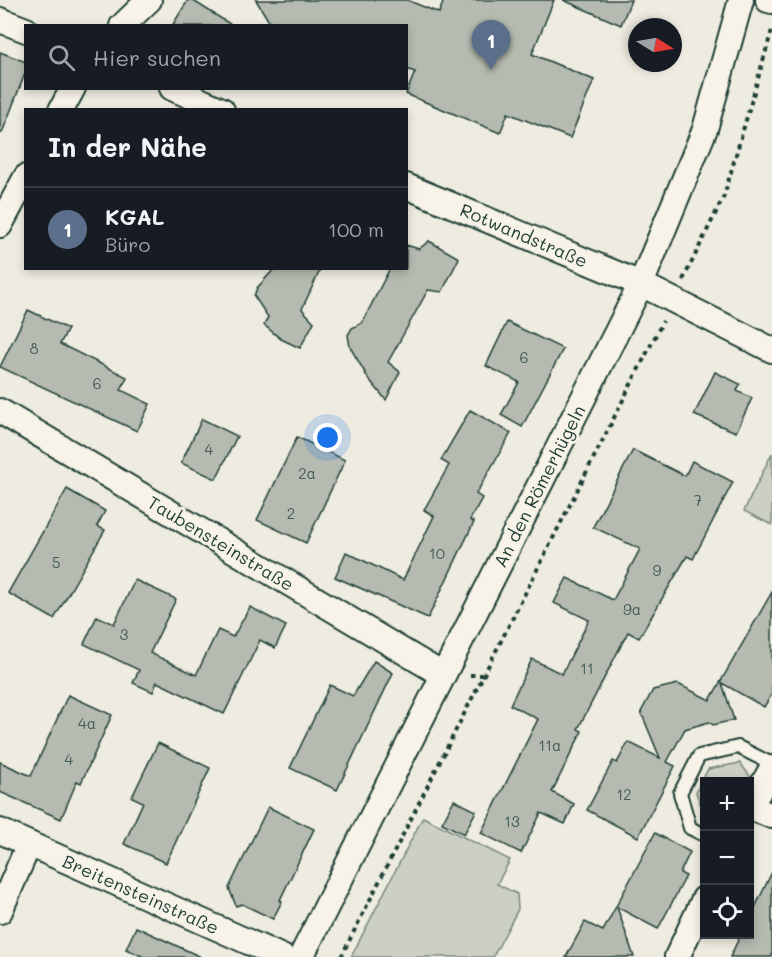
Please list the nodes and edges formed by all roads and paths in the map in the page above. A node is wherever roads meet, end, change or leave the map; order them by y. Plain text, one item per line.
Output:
1 (149, 0) edge
2 (741, 0) edge
3 (0, 20) edge
4 (124, 24) edge
5 (24, 29) edge
6 (772, 30) edge
7 (72, 90) edge
8 (177, 90) edge
9 (63, 108) edge
10 (217, 108) edge
11 (24, 181) edge
12 (408, 187) edge
13 (0, 225) edge
14 (641, 284) junction
15 (673, 300) junction
16 (772, 350) edge
17 (0, 411) edge
18 (443, 675) junction
19 (772, 766) edge
20 (754, 800) edge
21 (754, 809) edge
22 (772, 816) edge
23 (0, 831) edge
24 (700, 833) edge
25 (29, 844) junction
26 (700, 909) edge
27 (0, 911) edge
28 (282, 957) edge
29 (301, 957) edge
30 (341, 957) edge
31 (677, 957) edge

1 - 4 street
2 - 14 street, An den Römerhügeln
3 - 5 street
6 - 15 path
7 - 9 street
8 - 10 street
11 - 13 street
12 - 14 street, Rotwandstraße
14 - 15 street, Rotwandstraße
14 - 18 street, An den Römerhügeln
15 - 16 street, Rotwandstraße
15 - 30 path
17 - 18 street, Taubensteinstraße
18 - 29 street, An den Römerhügeln
19 - 20 street
19 - 24 lane
21 - 22 street
23 - 25 street, Breitensteinstraße
25 - 27 street
25 - 28 street, Breitensteinstraße
26 - 31 street

